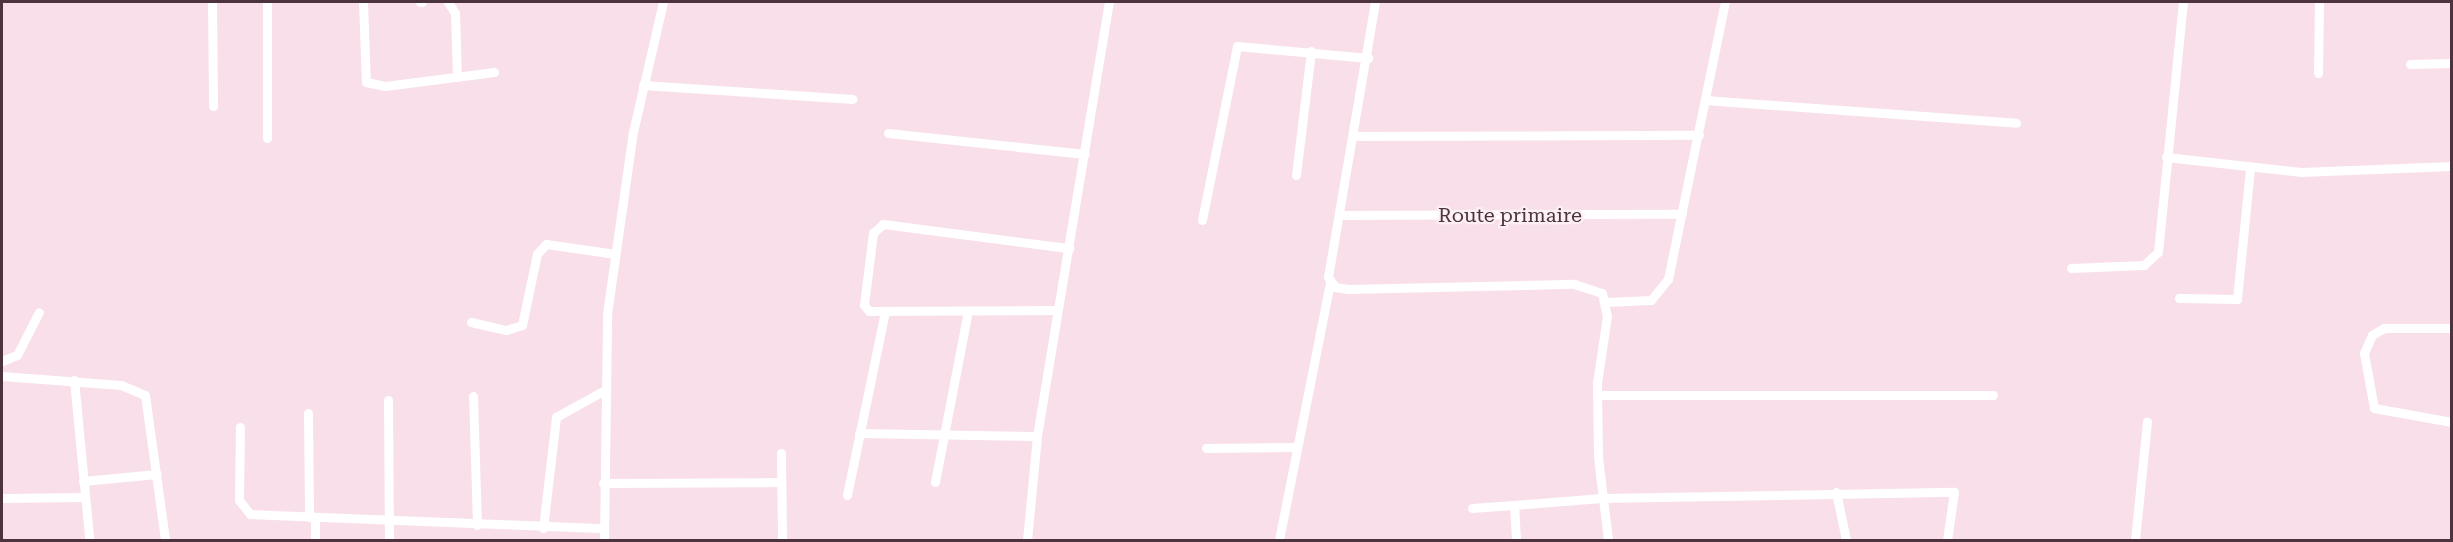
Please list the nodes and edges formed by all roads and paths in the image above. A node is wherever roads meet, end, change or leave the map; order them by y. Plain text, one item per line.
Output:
1 (212, 2) edge
2 (267, 2) edge
3 (363, 2) edge
4 (448, 2) edge
5 (663, 2) edge
6 (1109, 2) edge
7 (1375, 2) edge
8 (1725, 2) edge
9 (2183, 2) edge
10 (2319, 2) edge
11 (1311, 51) junction
12 (1368, 58) junction
13 (2451, 63) edge
14 (2410, 64) dead end
15 (494, 72) dead end
16 (2318, 72) dead end
17 (457, 77) junction
18 (643, 85) junction
19 (853, 99) dead end
20 (1705, 100) junction
21 (213, 106) dead end
22 (2016, 123) dead end
23 (888, 133) dead end
24 (1700, 135) junction
25 (1354, 136) junction
26 (267, 138) dead end
27 (1085, 154) junction
28 (2166, 157) junction
29 (2451, 166) edge
30 (2250, 169) junction
31 (1296, 175) dead end
32 (1682, 214) junction
33 (1339, 215) junction
34 (1202, 220) dead end
35 (1069, 248) junction
36 (615, 254) junction
37 (2070, 268) dead end
38 (1330, 282) junction
39 (2179, 298) dead end
40 (1606, 302) junction
41 (1057, 310) junction
42 (968, 311) junction
43 (39, 312) dead end
44 (885, 312) junction
45 (471, 322) dead end
46 (2451, 328) edge
47 (2, 361) edge
48 (2, 376) edge
49 (74, 380) junction
50 (603, 391) junction
51 (1598, 395) junction
52 (1994, 395) dead end
53 (473, 396) dead end
54 (388, 400) dead end
55 (308, 413) dead end
56 (2146, 422) dead end
57 (2451, 422) edge
58 (240, 427) dead end
59 (859, 433) junction
60 (943, 435) junction
61 (1037, 436) junction
62 (1296, 447) junction
63 (1206, 448) dead end
64 (781, 453) dead end
65 (157, 474) junction
66 (83, 481) junction
67 (781, 482) junction
68 (935, 482) dead end
69 (603, 483) junction
70 (1836, 492) junction
71 (847, 495) dead end
72 (85, 497) junction
73 (2, 498) edge
74 (1602, 498) junction
75 (1514, 505) junction
76 (1472, 508) dead end
77 (312, 517) junction
78 (389, 521) junction
79 (477, 525) junction
80 (543, 528) junction
81 (604, 528) junction
82 (89, 537) dead end
83 (782, 539) edge
84 (165, 540) edge
85 (315, 540) edge
86 (389, 540) edge
87 (604, 540) edge
88 (1027, 540) edge
89 (1280, 540) edge
90 (1516, 540) edge
91 (1608, 540) edge
92 (1846, 540) edge
93 (1947, 540) edge
94 (2135, 540) edge

1 - 21 street
2 - 26 street
3 - 17 street
4 - 17 street
5 - 18 street
6 - 27 street
7 - 12 street
8 - 20 street
9 - 28 street
10 - 16 street
11 - 12 street
11 - 31 street
11 - 34 street
12 - 25 street
13 - 14 street
15 - 17 street
18 - 19 street
18 - 36 street
20 - 22 street
20 - 24 street
23 - 27 street
24 - 25 street
24 - 32 street
25 - 33 street
27 - 35 street
28 - 30 street
28 - 37 street
29 - 30 street
30 - 39 street
32 - 33 street, Route primaire
32 - 40 street
33 - 38 street
35 - 41 street
35 - 44 street
36 - 45 street
36 - 50 street
38 - 40 street
38 - 62 street
40 - 51 street
41 - 42 street
41 - 61 street
42 - 44 street
42 - 60 street
43 - 47 street
44 - 59 street
46 - 57 street
48 - 49 street
49 - 65 street
49 - 66 street
50 - 69 street
50 - 80 street
51 - 52 street
51 - 74 street
53 - 79 street
54 - 78 street
55 - 77 street
56 - 94 street
58 - 77 street
59 - 60 street
59 - 71 street
60 - 61 street
60 - 68 street
61 - 88 street
62 - 63 street
62 - 89 street
64 - 67 street
65 - 66 street
65 - 84 street
66 - 72 street
67 - 69 street
67 - 83 street
69 - 81 street
70 - 74 street
70 - 92 street
70 - 93 street
72 - 73 street
72 - 82 street
74 - 75 street
74 - 91 street
75 - 76 street
75 - 90 street
77 - 78 street
77 - 85 street
78 - 79 street
78 - 86 street
79 - 80 street
80 - 81 street
81 - 87 street

